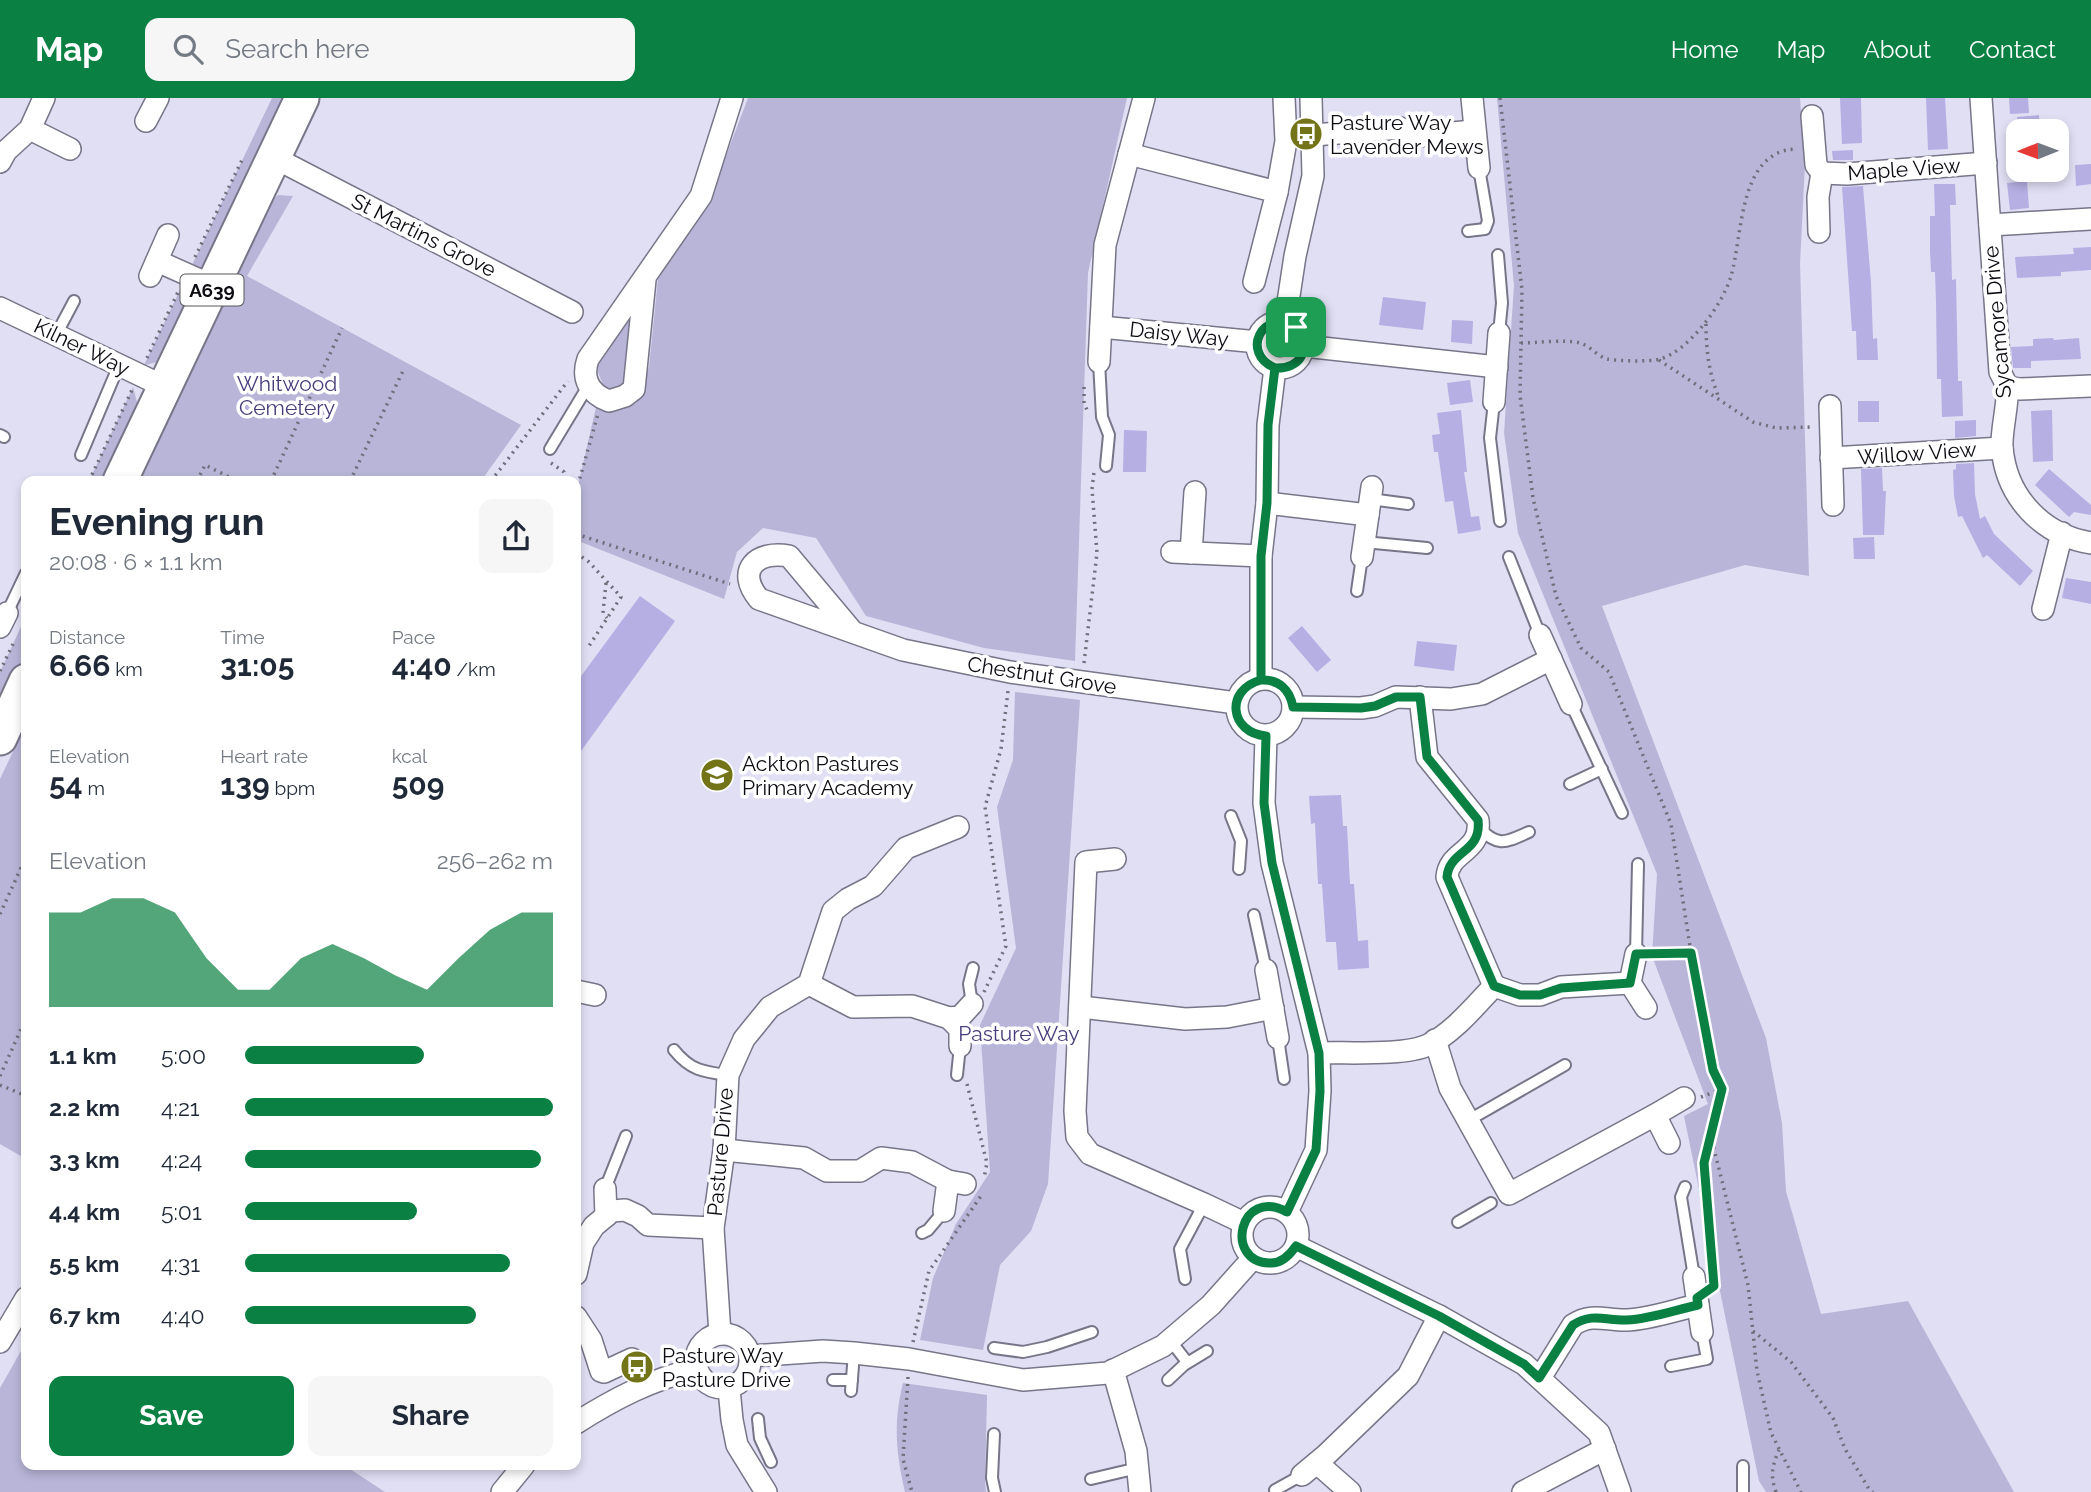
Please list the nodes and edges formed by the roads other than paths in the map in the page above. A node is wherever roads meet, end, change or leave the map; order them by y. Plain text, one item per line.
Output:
1 (44, 98) edge
2 (302, 98) edge
3 (732, 98) edge
4 (1144, 98) edge
5 (1284, 98) edge
6 (1311, 98) edge
7 (1472, 98) edge
8 (1981, 98) edge
9 (1812, 116) dead end
10 (30, 129) junction
11 (1474, 131) junction
12 (1314, 135) junction
13 (70, 149) dead end
14 (1129, 154) junction
15 (275, 158) junction
16 (0, 162) edge
17 (1986, 163) junction
18 (1479, 168) joint
19 (1822, 173) junction
20 (1277, 192) junction
21 (2091, 219) edge
22 (1990, 225) junction
23 (1468, 231) dead end
24 (1819, 232) dead end
25 (169, 235) dead end
26 (1498, 255) dead end
27 (645, 280) junction
28 (1254, 282) dead end
29 (213, 286) junction
30 (74, 300) dead end
31 (0, 308) edge
32 (572, 313) dead end
33 (1285, 322) junction
34 (1101, 327) junction
35 (1499, 333) joint
36 (56, 335) junction
37 (1258, 342) junction
38 (1304, 346) junction
39 (1099, 362) joint
40 (119, 365) junction
41 (1497, 367) junction
42 (1275, 368) junction
43 (592, 385) junction
44 (2091, 386) edge
45 (165, 387) junction
46 (2007, 387) junction
47 (1494, 402) joint
48 (1830, 416) road end
49 (2002, 447) junction
50 (550, 449) road end
51 (81, 455) dead end
52 (1831, 458) junction
53 (1106, 466) dead end
54 (122, 476) edge
55 (1195, 492) dead end
56 (1370, 500) junction
57 (1267, 503) junction
58 (1408, 503) dead end
59 (1833, 505) dead end
60 (1500, 521) dead end
61 (2062, 533) junction
62 (2091, 543) edge
63 (1427, 548) dead end
64 (1363, 549) junction
65 (1261, 556) junction
66 (1509, 557) dead end
67 (21, 586) edge
68 (1345, 589) dead end
69 (2042, 609) dead end
70 (7, 626) edge
71 (852, 631) junction
72 (1540, 635) joint
73 (1551, 659) junction
74 (1261, 680) junction
75 (21, 692) edge
76 (1420, 697) junction
77 (1236, 703) junction
78 (1571, 704) joint
79 (1293, 707) junction
80 (1266, 736) junction
81 (0, 738) edge
82 (1602, 769) junction
83 (1570, 784) dead end
84 (1622, 813) dead end
85 (1231, 816) dead end
86 (958, 827) dead end
87 (1479, 828) junction
88 (1529, 832) dead end
89 (1268, 834) junction
90 (1241, 841) junction
91 (1115, 859) dead end
92 (1638, 864) dead end
93 (1239, 869) dead end
94 (1254, 915) dead end
95 (1636, 954) joint
96 (974, 968) dead end
97 (1266, 970) joint
98 (1630, 983) junction
99 (809, 984) junction
100 (1494, 986) junction
101 (972, 1004) joint
102 (1081, 1007) junction
103 (1273, 1008) junction
104 (1646, 1008) dead end
105 (949, 1018) junction
106 (1278, 1038) joint
107 (1435, 1040) junction
108 (960, 1046) joint
109 (674, 1050) dead end
110 (1319, 1053) junction
111 (1565, 1065) dead end
112 (728, 1075) junction
113 (957, 1075) dead end
114 (1284, 1079) dead end
115 (1684, 1098) dead end
116 (1655, 1115) junction
117 (1469, 1120) junction
118 (626, 1136) dead end
119 (1669, 1143) dead end
120 (724, 1150) junction
121 (1685, 1186) dead end
122 (605, 1189) joint
123 (1500, 1198) junction
124 (1204, 1204) junction
125 (944, 1212) joint
126 (1287, 1212) junction
127 (606, 1216) junction
128 (1458, 1222) dead end
129 (1244, 1223) junction
130 (713, 1228) junction
131 (922, 1233) dead end
132 (1296, 1246) junction
133 (581, 1253) edge
134 (1253, 1258) junction
135 (1185, 1279) dead end
136 (1696, 1294) junction
137 (21, 1306) edge
138 (1439, 1316) junction
139 (581, 1325) edge
140 (1092, 1332) dead end
141 (1702, 1332) joint
142 (720, 1334) junction
143 (1170, 1340) junction
144 (0, 1342) edge
145 (994, 1348) dead end
146 (1015, 1351) junction
147 (1207, 1351) dead end
148 (854, 1353) junction
149 (750, 1356) junction
150 (632, 1359) dead end
151 (1187, 1363) junction
152 (1671, 1366) dead end
153 (696, 1369) junction
154 (1113, 1370) junction
155 (1009, 1378) junction
156 (1539, 1378) junction
157 (834, 1380) dead end
158 (1168, 1380) dead end
159 (729, 1389) junction
160 (758, 1419) dead end
161 (581, 1420) edge
162 (994, 1434) dead end
163 (760, 1438) junction
164 (737, 1445) junction
165 (1605, 1449) junction
166 (771, 1462) dead end
167 (1743, 1466) dead end
168 (1138, 1468) junction
169 (1309, 1469) junction
170 (520, 1470) edge
171 (1091, 1479) dead end
172 (1275, 1490) edge
173 (502, 1492) edge
174 (766, 1492) edge
175 (995, 1492) edge
176 (1140, 1492) edge
177 (1350, 1492) edge
178 (1523, 1492) edge
179 (1620, 1492) edge
180 (1743, 1492) edge

1 - 10 street
2 - 15 main road, A639
3 - 27 street
4 - 14 street, Daisy Way
5 - 20 street
6 - 12 street
7 - 11 street
8 - 17 street, Sycamore Drive
9 - 19 street, Maple View
10 - 13 street
10 - 16 street
11 - 12 street
11 - 18 street
12 - 33 street
14 - 20 street
14 - 34 street, Daisy Way
15 - 29 main road, A639
15 - 32 street, St Martins Grove
17 - 19 street, Maple View
17 - 22 street, Sycamore Drive
18 - 23 lane
19 - 24 street, Maple View
20 - 28 street
21 - 22 street
22 - 46 street, Sycamore Drive
25 - 29 street
26 - 35 lane
27 - 43 street
27 - 43 street
29 - 45 main road, A639
30 - 36 lane
31 - 36 street, Kilner Way
33 - 37 street
33 - 38 street
34 - 37 street, Daisy Way
34 - 39 street, Daisy Way
35 - 41 street
36 - 40 street, Kilner Way
37 - 42 street
38 - 41 street
38 - 42 street
39 - 53 lane, Daisy Way
40 - 45 street, Kilner Way
40 - 51 lane
41 - 47 street
42 - 57 street
43 - 50 lane
44 - 46 street
45 - 54 main road, A639
46 - 49 street, Sycamore Drive
47 - 60 lane
48 - 52 street, Willow View
49 - 52 street, Willow View
49 - 61 street, Sycamore Drive
52 - 59 street, Willow View
55 - 65 street
56 - 57 street
56 - 58 lane
56 - 64 street
57 - 65 street
61 - 62 street, Sycamore Drive
61 - 69 street
63 - 64 lane
64 - 68 lane
65 - 74 street
66 - 72 lane
67 - 70 lane
71 - 71 street, Chestnut Grove
71 - 77 street, Chestnut Grove
72 - 73 street
73 - 76 street
73 - 78 street
74 - 77 street
74 - 79 street
75 - 81 main road
76 - 79 street
76 - 87 street
77 - 80 street
78 - 82 lane
79 - 80 street
80 - 89 street
82 - 83 lane
82 - 84 lane
85 - 90 lane
86 - 99 street
87 - 88 lane
87 - 100 street
89 - 90 lane
89 - 110 street
90 - 93 lane
91 - 102 street
92 - 95 lane
94 - 97 lane
95 - 98 street
96 - 101 lane
97 - 103 street
98 - 100 street
98 - 104 street
99 - 105 street
99 - 112 street, Pasture Drive
100 - 107 street
101 - 105 street
102 - 103 street
102 - 124 street
103 - 106 street
105 - 108 street
106 - 114 lane
107 - 110 street
107 - 117 street
108 - 113 lane
109 - 112 lane
110 - 126 street
111 - 117 lane
112 - 120 street, Pasture Drive
115 - 116 street
116 - 119 street
116 - 123 street
117 - 123 street
118 - 122 lane
120 - 125 street
120 - 130 street, Pasture Drive
121 - 136 lane
122 - 127 street
123 - 128 lane
124 - 129 street
124 - 135 lane
125 - 131 lane
126 - 129 street
126 - 132 street
127 - 130 street
127 - 133 street
129 - 134 street
130 - 142 street, Pasture Drive
132 - 134 street
132 - 138 street
134 - 143 street
136 - 141 street
136 - 156 street
137 - 144 street
138 - 156 street
138 - 169 street
139 - 150 street
140 - 146 lane
141 - 152 lane
142 - 149 street
142 - 153 street
143 - 151 lane
143 - 154 street
145 - 146 lane
146 - 155 lane
147 - 151 lane
148 - 149 street
148 - 155 street
148 - 157 lane
149 - 159 street
151 - 158 lane
153 - 159 street
153 - 161 street
154 - 155 street
154 - 168 street
156 - 165 street
159 - 164 street
160 - 163 lane
162 - 175 lane
163 - 164 lane
163 - 166 lane
164 - 174 street
165 - 178 street
165 - 179 street
167 - 180 lane
168 - 171 lane
168 - 176 street
169 - 172 lane
169 - 177 street
170 - 173 street

